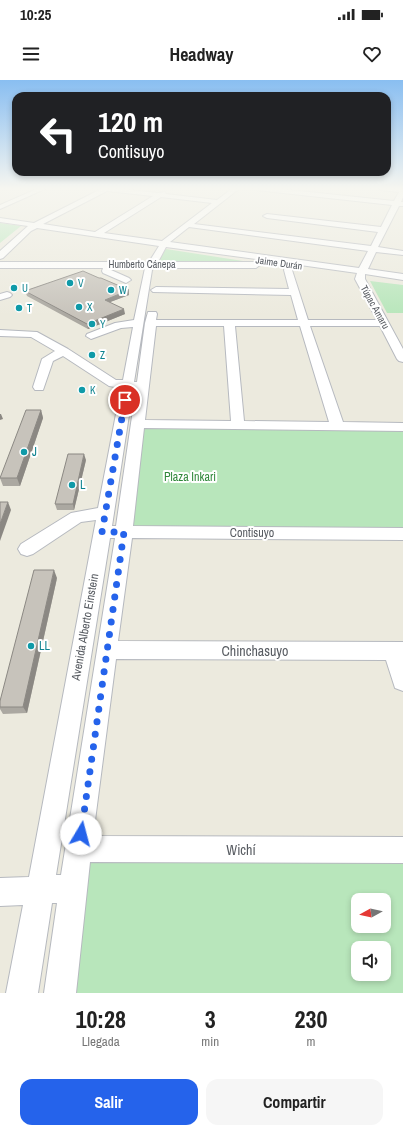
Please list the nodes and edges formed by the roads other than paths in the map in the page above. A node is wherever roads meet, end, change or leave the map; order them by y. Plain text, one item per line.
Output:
1 (383, 230) edge
2 (26, 231) edge
3 (73, 231) edge
4 (103, 231) edge
5 (180, 231) edge
6 (230, 231) edge
7 (252, 231) edge
8 (249, 233) junction
9 (97, 234) junction
10 (164, 244) junction
11 (373, 250) junction
12 (403, 253) edge
13 (0, 256) edge
14 (109, 264) junction
15 (0, 265) edge
16 (154, 265) junction
17 (286, 265) junction
18 (361, 274) junction
19 (403, 277) edge
20 (126, 280) dead end
21 (403, 282) edge
22 (156, 290) junction
23 (294, 292) junction
24 (144, 323) junction
25 (229, 323) junction
26 (304, 323) junction
27 (383, 323) junction
28 (0, 333) edge
29 (91, 336) dead end
30 (64, 351) junction
31 (403, 359) edge
32 (135, 386) junction
33 (39, 387) dead end
34 (137, 424) junction
35 (238, 425) junction
36 (337, 426) junction
37 (403, 427) edge
38 (105, 513) junction
39 (102, 532) junction
40 (124, 532) junction
41 (403, 534) edge
42 (27, 549) dead end
43 (106, 650) junction
44 (399, 651) edge
45 (403, 681) edge
46 (78, 849) junction
47 (403, 850) edge
48 (74, 888) junction
49 (39, 890) junction
50 (0, 892) edge
51 (22, 993) edge
52 (60, 993) edge

1 - 11 street, Túpac Amaru
2 - 13 street
3 - 9 street
4 - 9 street
5 - 10 street, Avenida Alberto Einstein
6 - 8 street
7 - 8 street
8 - 11 street
9 - 10 street
10 - 16 street, Avenida Alberto Einstein
10 - 17 street, Jaime Durán
10 - 18 street, Jaime Durán
11 - 12 street
11 - 18 street, Túpac Amaru
14 - 15 street, Humberto Cánepa
14 - 16 street, Humberto Cánepa
14 - 20 street
16 - 17 street, Humberto Cánepa
16 - 22 street, Avenida Alberto Einstein
16 - 24 street, Avenida Alberto Einstein
17 - 18 street, Jaime Durán
17 - 23 street
18 - 19 street
18 - 21 street, Jaime Durán
18 - 27 street, Túpac Amaru
22 - 23 street
22 - 24 street, Avenida Alberto Einstein
23 - 26 street
24 - 25 street
24 - 29 street
24 - 32 street, Avenida Alberto Einstein
25 - 26 street
25 - 35 street
26 - 27 street
26 - 36 street
27 - 31 street, Túpac Amaru
28 - 30 street
30 - 32 street
30 - 33 street
32 - 34 street, Avenida Alberto Einstein
32 - 38 street, Avenida Alberto Einstein
34 - 35 street
34 - 40 street, Avenida Alberto Einstein
35 - 36 street
36 - 37 street
38 - 39 street, Avenida Alberto Einstein
38 - 42 street
39 - 40 street, Contisuyo
39 - 49 street, Avenida Alberto Einstein
40 - 41 street, Contisuyo
40 - 43 street, Avenida Alberto Einstein
43 - 44 street, Chinchasuyo
43 - 46 street, Avenida Alberto Einstein
44 - 45 street
46 - 47 street, Wichí
46 - 48 street, Avenida Alberto Einstein
48 - 49 street
48 - 52 street, Avenida Alberto Einstein
49 - 50 street
49 - 51 street, Avenida Alberto Einstein

